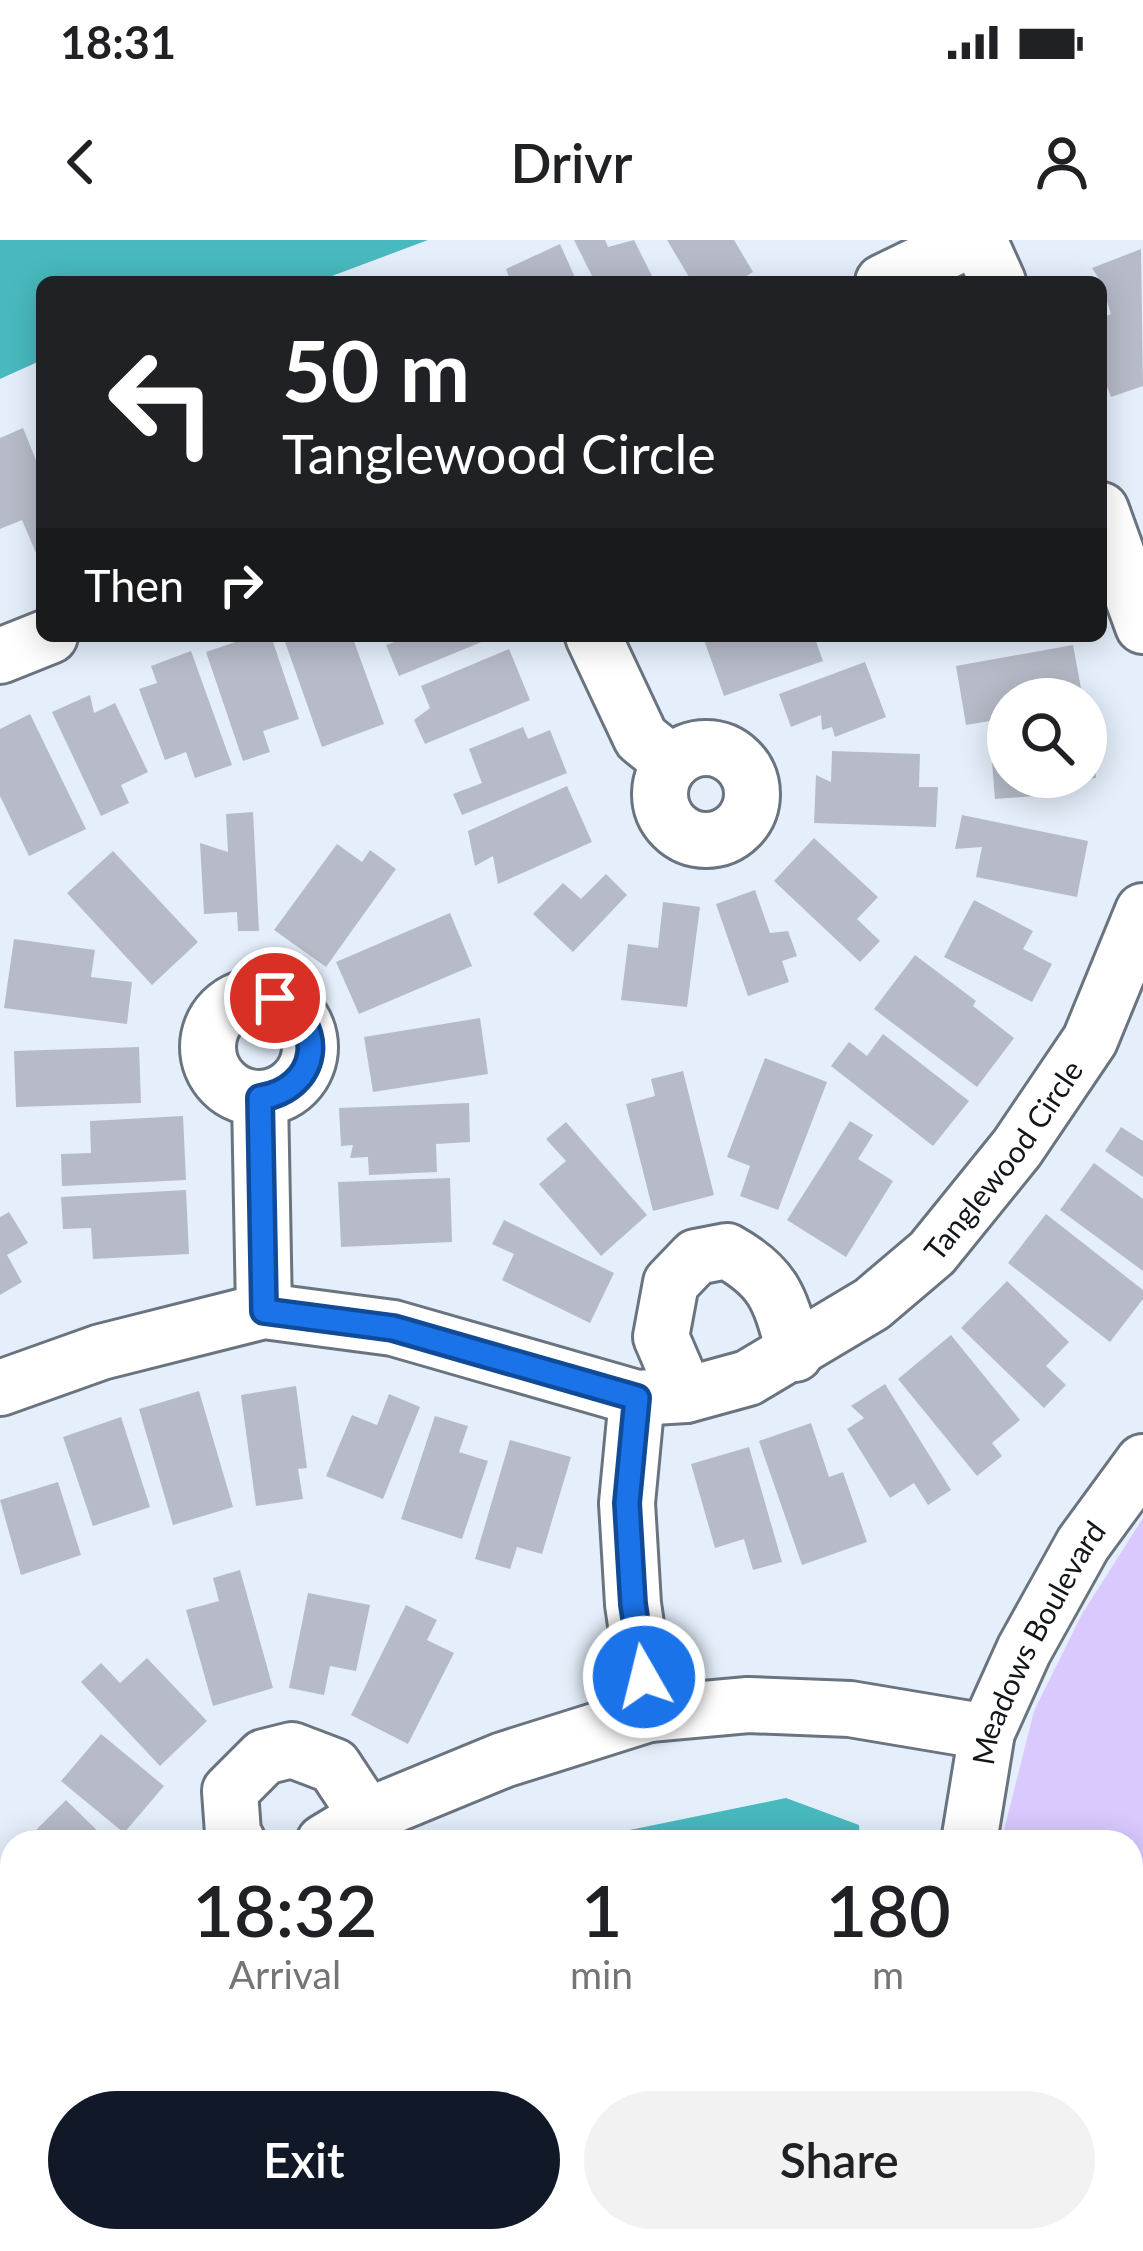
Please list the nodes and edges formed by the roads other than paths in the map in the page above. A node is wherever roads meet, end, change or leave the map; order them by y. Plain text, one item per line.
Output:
1 (970, 240) edge
2 (979, 240) edge
3 (895, 276) edge
4 (995, 276) edge
5 (1107, 527) edge
6 (1143, 626) edge
7 (36, 642) edge
8 (596, 642) edge
9 (0, 656) edge
10 (672, 763) dead end
11 (1143, 911) edge
12 (260, 1098) dead end
13 (264, 1311) junction
14 (795, 1354) junction
15 (0, 1388) edge
16 (662, 1397) junction
17 (1143, 1462) edge
18 (649, 1714) junction
19 (987, 1732) junction
20 (345, 1829) edge
21 (232, 1830) edge
22 (972, 1830) edge

1 - 3 street
2 - 4 street
5 - 6 street
7 - 9 street
8 - 10 street
11 - 14 street, Tanglewood Circle
12 - 13 street
13 - 15 street
13 - 16 street
14 - 16 street, Tanglewood Circle
14 - 16 street
16 - 18 street
17 - 19 street, Meadows Boulevard
18 - 19 street
18 - 20 street
19 - 22 street, Meadows Boulevard
20 - 21 street

